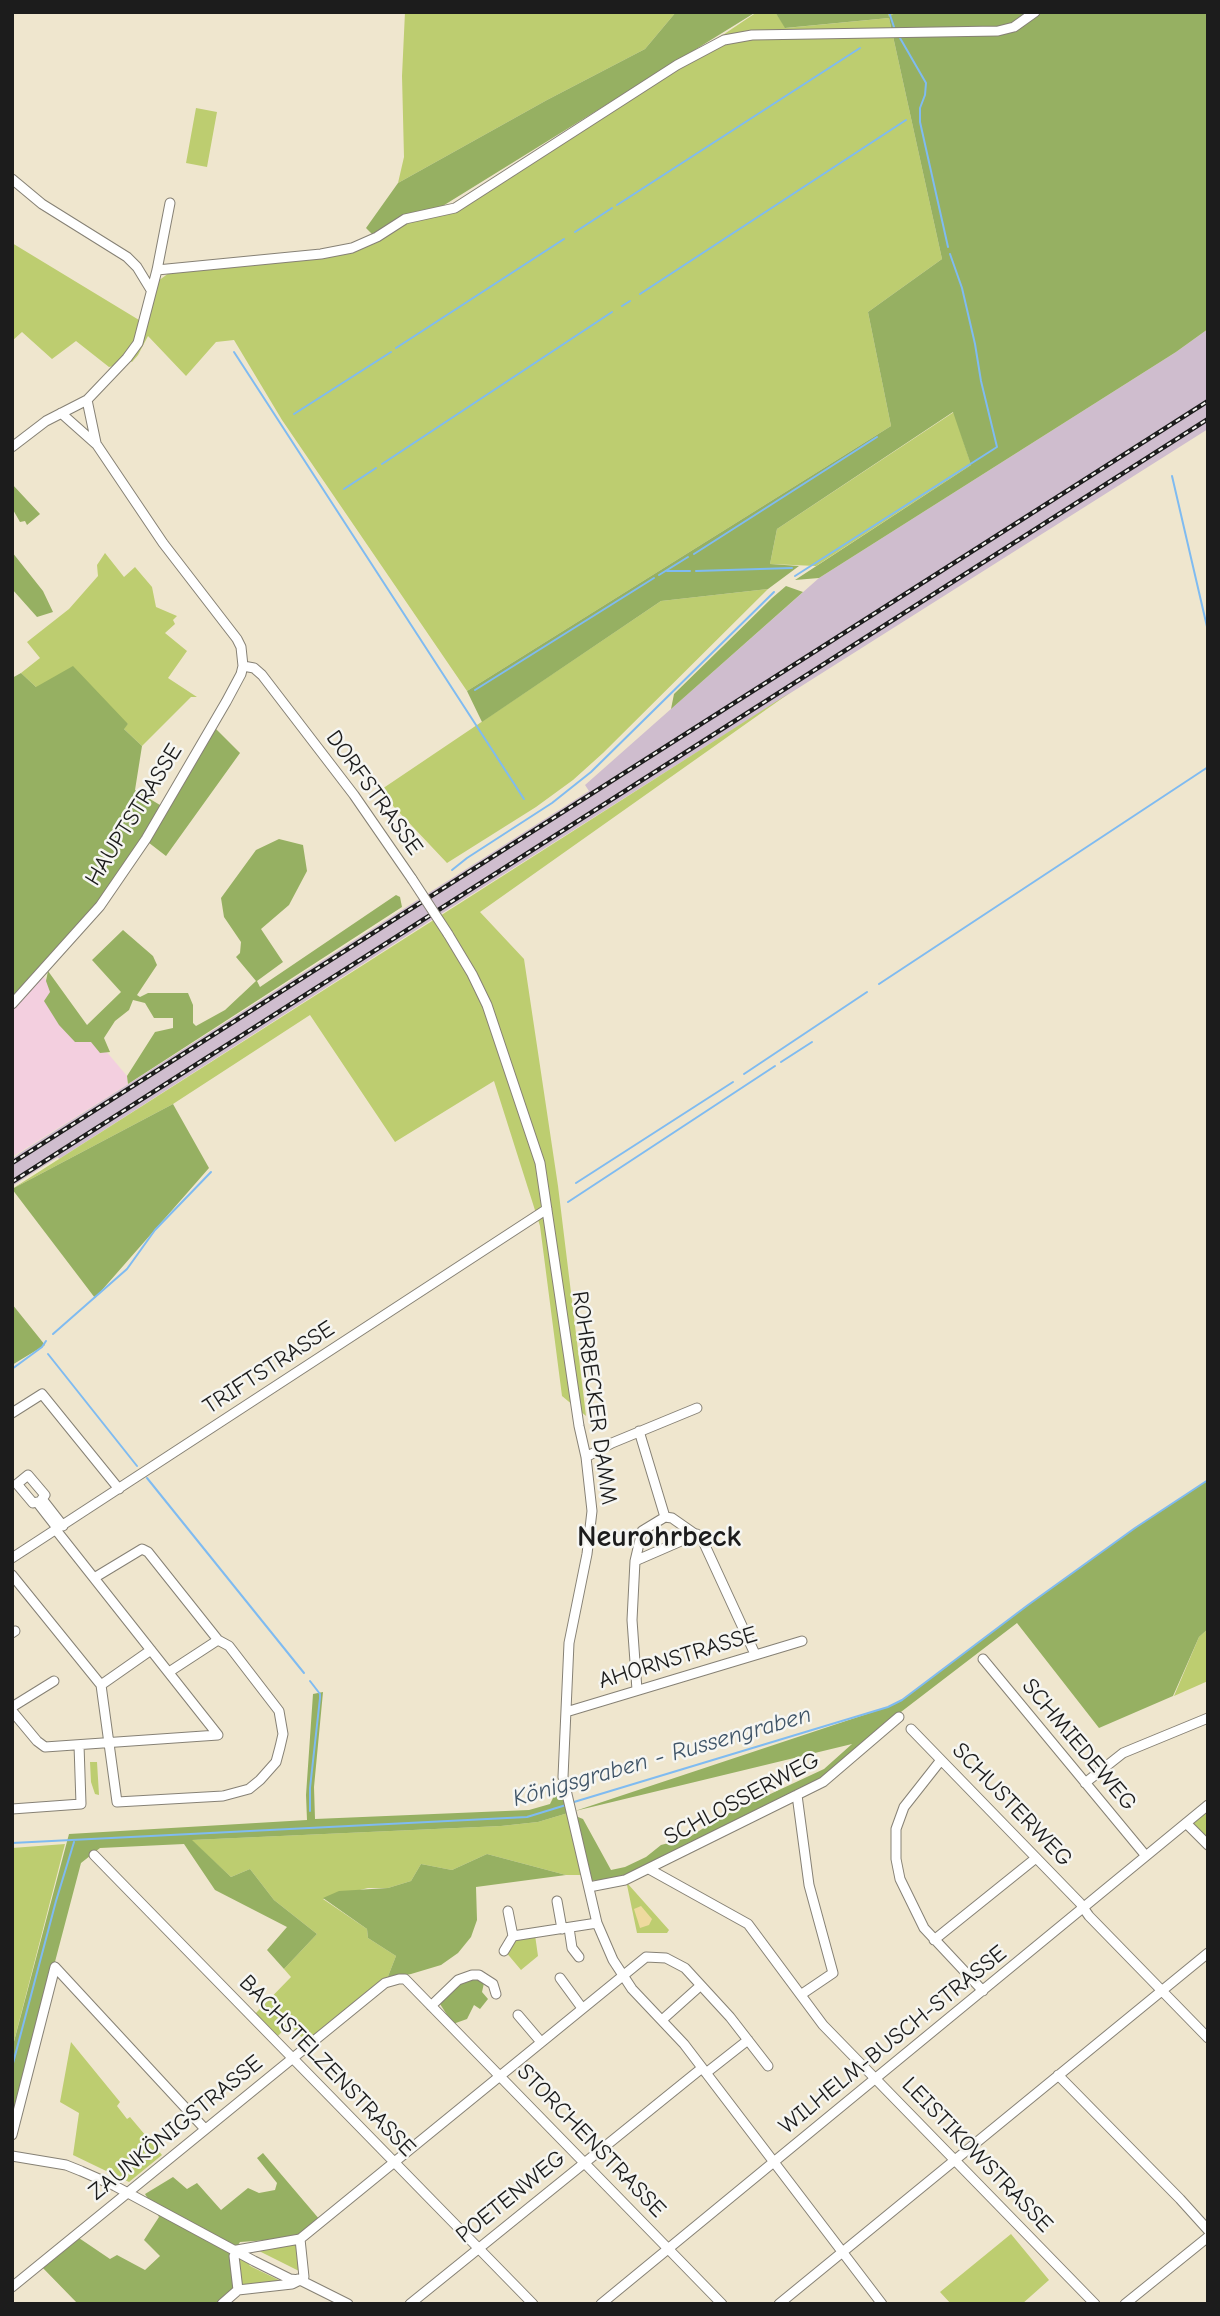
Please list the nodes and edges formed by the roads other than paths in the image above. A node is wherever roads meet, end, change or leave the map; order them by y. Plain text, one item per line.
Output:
1 (1035, 12) edge
2 (12, 178) edge
3 (170, 203) dead end
4 (157, 270) junction
5 (151, 290) junction
6 (87, 400) junction
7 (61, 413) junction
8 (96, 443) junction
9 (12, 447) edge
10 (243, 666) junction
11 (12, 1004) edge
12 (547, 1209) junction
13 (697, 1408) dead end
14 (12, 1413) edge
15 (639, 1431) junction
16 (586, 1457) junction
17 (118, 1489) junction
18 (39, 1500) dead end
19 (665, 1517) junction
20 (59, 1528) junction
21 (697, 1534) junction
22 (12, 1558) edge
23 (635, 1561) junction
24 (12, 1575) edge
25 (94, 1578) junction
26 (218, 1640) junction
27 (802, 1641) dead end
28 (151, 1650) junction
29 (755, 1654) junction
30 (983, 1659) dead end
31 (169, 1672) junction
32 (54, 1681) dead end
33 (101, 1685) junction
34 (637, 1690) junction
35 (12, 1709) edge
36 (566, 1712) junction
37 (898, 1717) dead end
38 (1208, 1718) edge
39 (911, 1729) dead end
40 (108, 1743) junction
41 (79, 1745) junction
42 (941, 1760) junction
43 (1085, 1783) junction
44 (797, 1795) junction
45 (1208, 1805) edge
46 (12, 1809) edge
47 (1186, 1823) junction
48 (1208, 1845) edge
49 (94, 1855) dead end
50 (1146, 1856) junction
51 (1036, 1858) junction
52 (649, 1869) junction
53 (588, 1885) junction
54 (557, 1901) dead end
55 (1084, 1908) junction
56 (508, 1911) dead end
57 (597, 1923) junction
58 (565, 1928) junction
59 (511, 1939) junction
60 (934, 1940) junction
61 (501, 1947) dead end
62 (1208, 1953) edge
63 (579, 1957) dead end
64 (622, 1976) junction
65 (560, 1978) dead end
66 (400, 1979) joint
67 (700, 1986) junction
68 (983, 1991) junction
69 (1162, 1991) junction
70 (496, 1994) dead end
71 (802, 1994) junction
72 (431, 2006) junction
73 (582, 2008) junction
74 (518, 2015) dead end
75 (662, 2020) junction
76 (1208, 2038) edge
77 (748, 2040) junction
78 (541, 2042) junction
79 (292, 2059) junction
80 (768, 2066) dead end
81 (704, 2070) junction
82 (1059, 2075) junction
83 (501, 2076) junction
84 (876, 2079) junction
85 (205, 2129) junction
86 (12, 2135) edge
87 (12, 2157) edge
88 (955, 2160) junction
89 (775, 2162) junction
90 (395, 2163) junction
91 (584, 2163) junction
92 (127, 2193) junction
93 (1208, 2230) edge
94 (1208, 2237) edge
95 (300, 2239) junction
96 (479, 2248) junction
97 (668, 2248) junction
98 (237, 2250) junction
99 (843, 2252) junction
100 (300, 2280) junction
101 (12, 2287) edge
102 (238, 2290) junction
103 (222, 2304) edge
104 (348, 2304) edge
105 (410, 2304) edge
106 (533, 2304) edge
107 (601, 2304) edge
108 (722, 2304) edge
109 (779, 2304) edge
110 (882, 2304) edge
111 (1095, 2304) edge
112 (1125, 2304) edge

1 - 4 street
2 - 5 street
3 - 4 street
4 - 5 street
5 - 6 street
6 - 7 street
6 - 8 street
7 - 8 street
7 - 9 street
8 - 10 street
10 - 11 street, HAUPTSTRASSE
10 - 12 street, DORFSTRASSE, bridge
12 - 16 street, ROHRBECKER DAMM
12 - 17 street, TRIFTSTRASSE
13 - 15 street
14 - 17 street
15 - 16 street
15 - 19 street
16 - 36 street, ROHRBECKER DAMM
17 - 20 street, TRIFTSTRASSE
18 - 20 street
19 - 21 street
19 - 23 street
20 - 22 street, TRIFTSTRASSE
20 - 25 street
21 - 23 street
21 - 29 street
23 - 34 street
24 - 33 street
25 - 26 street
25 - 28 street
26 - 31 street
26 - 40 street
27 - 29 street, AHORNSTRASSE
28 - 31 street
28 - 33 street
29 - 34 street, AHORNSTRASSE
30 - 43 street, SCHMIEDEWEG
31 - 40 street
32 - 35 street
33 - 40 street
34 - 36 street, AHORNSTRASSE
35 - 41 street
36 - 53 street, ROHRBECKER DAMM
37 - 44 street, SCHLOSSERWEG
38 - 43 street
39 - 42 street, SCHUSTERWEG
40 - 41 street
41 - 46 street
42 - 51 street, SCHUSTERWEG
42 - 60 street
43 - 50 street, SCHMIEDEWEG
44 - 52 street, SCHLOSSERWEG
44 - 71 street
45 - 47 street, WILHELM-BUSCH-STRASSE
47 - 48 street
47 - 50 street, WILHELM-BUSCH-STRASSE
49 - 79 street, BACHSTELZENSTRASSE
50 - 55 street, WILHELM-BUSCH-STRASSE
51 - 55 street, SCHUSTERWEG
51 - 60 street
52 - 53 street, SCHLOSSERWEG
52 - 71 street, LEISTIKOWSTRASSE
53 - 57 street, ROHRBECKER DAMM
54 - 58 street
55 - 68 street, WILHELM-BUSCH-STRASSE
55 - 69 street, SCHUSTERWEG
56 - 59 street
57 - 58 street
57 - 64 street, ROHRBECKER DAMM
58 - 59 street
58 - 63 street
59 - 61 street
60 - 68 street
62 - 69 street
64 - 67 street
64 - 73 street
64 - 75 street, ROHRBECKER DAMM
65 - 73 street
66 - 72 street, STORCHENSTRASSE
66 - 79 street, ZAUNKÖNIGSTRASSE
67 - 75 street
67 - 77 street
68 - 84 street, WILHELM-BUSCH-STRASSE
69 - 76 street, SCHUSTERWEG
69 - 82 street
70 - 72 street
71 - 84 street, LEISTIKOWSTRASSE
72 - 83 street, STORCHENSTRASSE
73 - 78 street
74 - 78 street
75 - 81 street, ROHRBECKER DAMM
77 - 80 street
77 - 81 street, POETENWEG
78 - 83 street
79 - 85 street, ZAUNKÖNIGSTRASSE
79 - 90 street, BACHSTELZENSTRASSE
81 - 89 street, ROHRBECKER DAMM
81 - 91 street, POETENWEG
82 - 88 street
82 - 93 street
83 - 90 street
83 - 91 street, STORCHENSTRASSE
84 - 88 street, LEISTIKOWSTRASSE
84 - 89 street, WILHELM-BUSCH-STRASSE
85 - 86 street
85 - 92 street, ZAUNKÖNIGSTRASSE
87 - 92 street
88 - 99 street
88 - 111 street, LEISTIKOWSTRASSE
89 - 97 street, WILHELM-BUSCH-STRASSE
89 - 99 street, ROHRBECKER DAMM
90 - 95 street
90 - 96 street, BACHSTELZENSTRASSE
91 - 96 street, POETENWEG
91 - 97 street, STORCHENSTRASSE
92 - 98 street
92 - 101 street, ZAUNKÖNIGSTRASSE
94 - 112 street
95 - 98 street
95 - 100 street
96 - 105 street, POETENWEG
96 - 106 street, BACHSTELZENSTRASSE
97 - 107 street, WILHELM-BUSCH-STRASSE
97 - 108 street, STORCHENSTRASSE
98 - 100 street
98 - 102 street
99 - 109 street
99 - 110 street, ROHRBECKER DAMM
100 - 102 street
100 - 104 street
102 - 103 street

